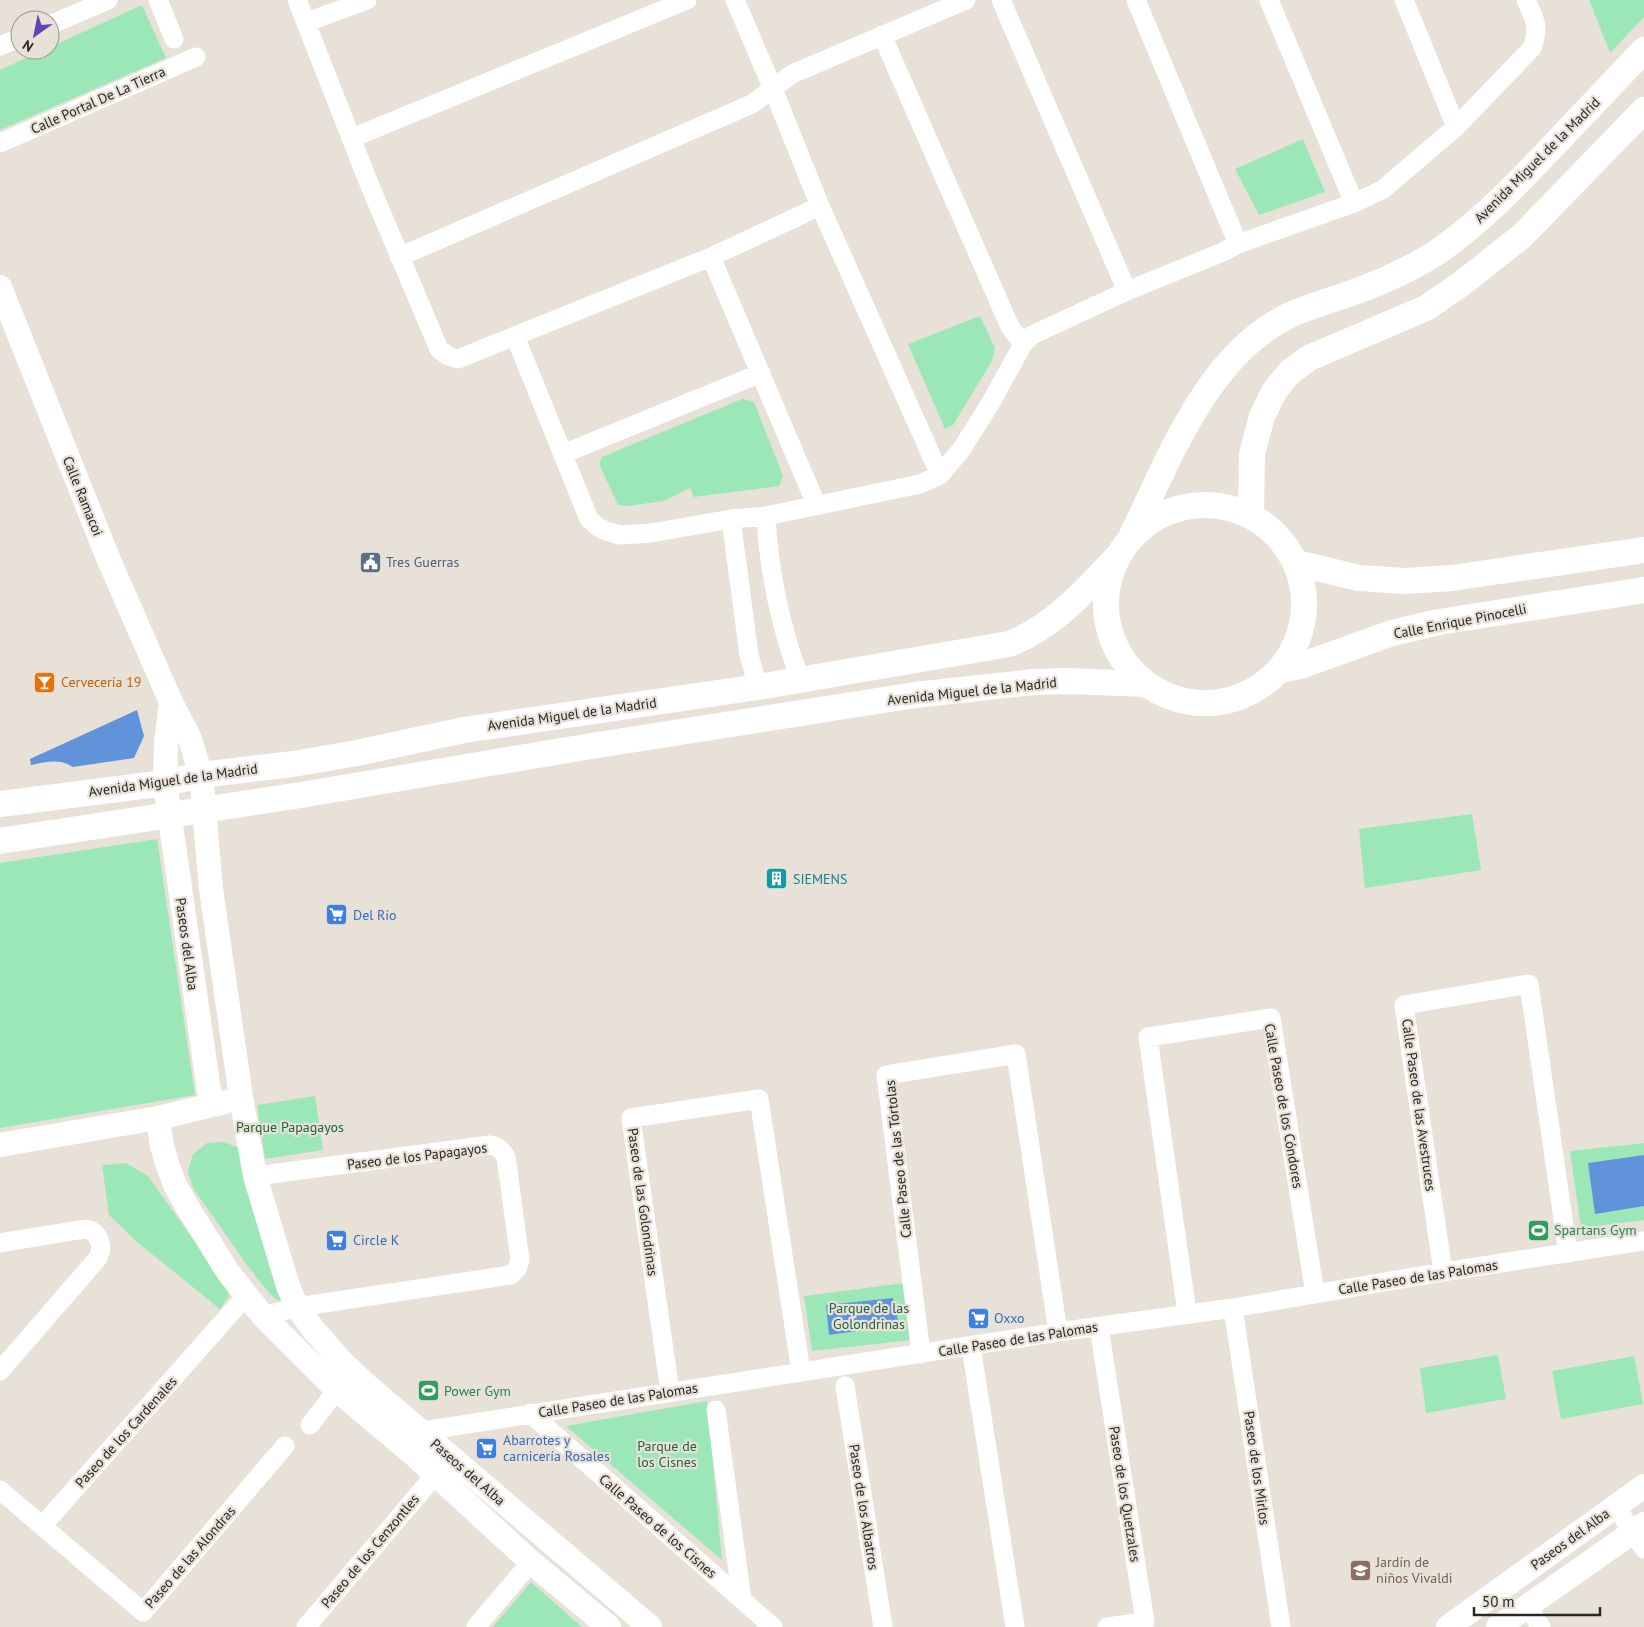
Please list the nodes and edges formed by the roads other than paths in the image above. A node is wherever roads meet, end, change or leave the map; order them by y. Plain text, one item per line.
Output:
1 (108, 0) edge
2 (158, 0) edge
3 (297, 0) edge
4 (367, 0) edge
5 (687, 0) edge
6 (735, 0) edge
7 (966, 0) edge
8 (1001, 0) edge
9 (1136, 0) edge
10 (1269, 0) edge
11 (1404, 0) edge
12 (1526, 0) edge
13 (60, 21) edge
14 (306, 22) junction
15 (882, 35) junction
16 (174, 39) dead end
17 (1644, 50) edge
18 (196, 57) dead end
19 (774, 89) junction
20 (1644, 110) edge
21 (1456, 128) junction
22 (352, 138) junction
23 (0, 144) edge
24 (1354, 203) junction
25 (820, 206) junction
26 (1238, 244) junction
27 (399, 256) junction
28 (710, 257) junction
29 (0, 287) edge
30 (1127, 291) junction
31 (515, 336) junction
32 (1023, 344) junction
33 (761, 373) junction
34 (563, 454) junction
35 (940, 475) junction
36 (816, 504) junction
37 (1251, 515) junction
38 (766, 516) junction
39 (731, 519) junction
40 (1132, 535) junction
41 (1644, 550) edge
42 (1115, 559) junction
43 (1296, 563) junction
44 (1644, 590) edge
45 (1280, 670) junction
46 (800, 679) junction
47 (1146, 684) junction
48 (758, 687) junction
49 (171, 702) junction
50 (201, 775) junction
51 (165, 783) junction
52 (0, 804) edge
53 (205, 810) junction
54 (168, 816) junction
55 (0, 841) edge
56 (241, 1097) junction
57 (211, 1105) junction
58 (158, 1118) junction
59 (0, 1145) edge
60 (255, 1176) junction
61 (1644, 1241) edge
62 (0, 1243) edge
63 (1568, 1253) junction
64 (1443, 1272) junction
65 (1315, 1294) junction
66 (246, 1296) junction
67 (297, 1306) junction
68 (1234, 1308) junction
69 (1187, 1313) junction
70 (263, 1316) junction
71 (1099, 1327) junction
72 (1058, 1332) junction
73 (970, 1347) junction
74 (921, 1354) junction
75 (0, 1371) edge
76 (801, 1372) junction
77 (845, 1386) dead end
78 (338, 1390) junction
79 (670, 1392) junction
80 (716, 1410) dead end
81 (530, 1413) junction
82 (310, 1425) dead end
83 (421, 1431) junction
84 (392, 1436) junction
85 (284, 1446) dead end
86 (435, 1475) junction
87 (1644, 1486) edge
88 (0, 1490) edge
89 (1616, 1506) junction
90 (42, 1526) junction
91 (1640, 1535) edge
92 (531, 1562) junction
93 (742, 1600) junction
94 (1527, 1606) junction
95 (306, 1627) edge
96 (476, 1627) edge
97 (609, 1627) edge
98 (650, 1627) edge
99 (774, 1627) edge
100 (883, 1627) edge
101 (1015, 1627) edge
102 (1107, 1627) edge
103 (1281, 1627) edge
104 (1448, 1627) edge
105 (1498, 1627) edge
106 (1541, 1627) edge

1 - 13 street
2 - 16 street
3 - 14 street
4 - 14 street
5 - 22 street
6 - 19 street
7 - 15 street
8 - 30 street
9 - 26 street
10 - 24 street
11 - 21 street
12 - 21 street
14 - 22 street
15 - 19 street
15 - 32 street
17 - 40 main road, Avenida Miguel de la Madrid
18 - 23 street, Calle Portal De La Tierra
19 - 25 street
19 - 27 street
20 - 37 main road
21 - 24 street
22 - 27 street
24 - 26 street
25 - 28 street
25 - 35 street
26 - 30 street
27 - 31 street
28 - 31 street
28 - 33 street
29 - 49 street, Calle Ramacoi
30 - 32 street
31 - 34 street
32 - 35 street
33 - 34 street
33 - 36 street
34 - 39 street
35 - 36 street
36 - 38 street
37 - 40 main road
37 - 43 main road
38 - 39 street
38 - 46 street
39 - 48 street
40 - 42 main road
41 - 43 main road
42 - 46 main road, Avenida Miguel de la Madrid
42 - 47 main road
43 - 45 main road
44 - 45 main road, Calle Enrique Pinocelli
45 - 47 main road
46 - 48 main road, Avenida Miguel de la Madrid
47 - 53 main road, Avenida Miguel de la Madrid
48 - 50 main road, Avenida Miguel de la Madrid
49 - 50 street, Calle Ramacoi
49 - 51 street
50 - 51 main road, Avenida Miguel de la Madrid
50 - 53 street, Paseos del Alba
51 - 52 main road, Avenida Miguel de la Madrid
51 - 54 street, Paseos del Alba
53 - 54 main road, Avenida Miguel de la Madrid
53 - 56 street, Paseos del Alba
54 - 55 main road, Avenida Miguel de la Madrid
54 - 57 street, Paseos del Alba
56 - 57 street
56 - 60 street, Paseos del Alba
57 - 58 street
58 - 59 street
58 - 66 street, Paseos del Alba
60 - 67 street, Paseos del Alba
60 - 67 street, Paseo de los Papagayos
61 - 63 street, Calle Paseo de las Palomas
62 - 75 street
63 - 64 street, Calle Paseo de las Palomas
63 - 64 street, Calle Paseo de las Avestruces
64 - 65 street, Calle Paseo de las Palomas
65 - 68 street, Calle Paseo de las Palomas
65 - 69 street, Calle Paseo de los Cóndores
66 - 70 street, Paseos del Alba
66 - 90 street, Paseo de los Cardenales
67 - 70 street
67 - 83 street, Paseos del Alba
68 - 69 street, Calle Paseo de las Palomas
68 - 103 street, Paseo de los Mirlos
69 - 71 street, Calle Paseo de las Palomas
70 - 78 street, Paseos del Alba
71 - 72 street, Calle Paseo de las Palomas
71 - 102 street, Paseo de los Quetzales
72 - 73 street, Calle Paseo de las Palomas
72 - 74 street, Calle Paseo de las Tórtolas
73 - 74 street, Calle Paseo de las Palomas
73 - 101 street
74 - 76 street, Calle Paseo de las Palomas
76 - 79 street, Calle Paseo de las Palomas
76 - 79 street, Paseo de las Golondrinas
77 - 100 street, Paseo de los Albatros
78 - 82 street
78 - 84 street, Paseos del Alba
79 - 81 street, Calle Paseo de las Palomas
80 - 93 street
81 - 83 street, Calle Paseo de las Palomas
81 - 93 street, Calle Paseo de los Cisnes
83 - 84 street, Calle Paseo de las Palomas
83 - 98 street, Paseos del Alba
84 - 86 street, Paseos del Alba
85 - 90 street, Paseo de las Alondras
86 - 92 street, Paseos del Alba
86 - 95 street, Paseo de los Cenzontles
87 - 89 street, Paseos del Alba
88 - 90 street
89 - 91 street
89 - 104 street, Paseos del Alba
91 - 94 street
92 - 96 street
92 - 97 street, Paseos del Alba
93 - 99 street
94 - 105 street
94 - 106 street

